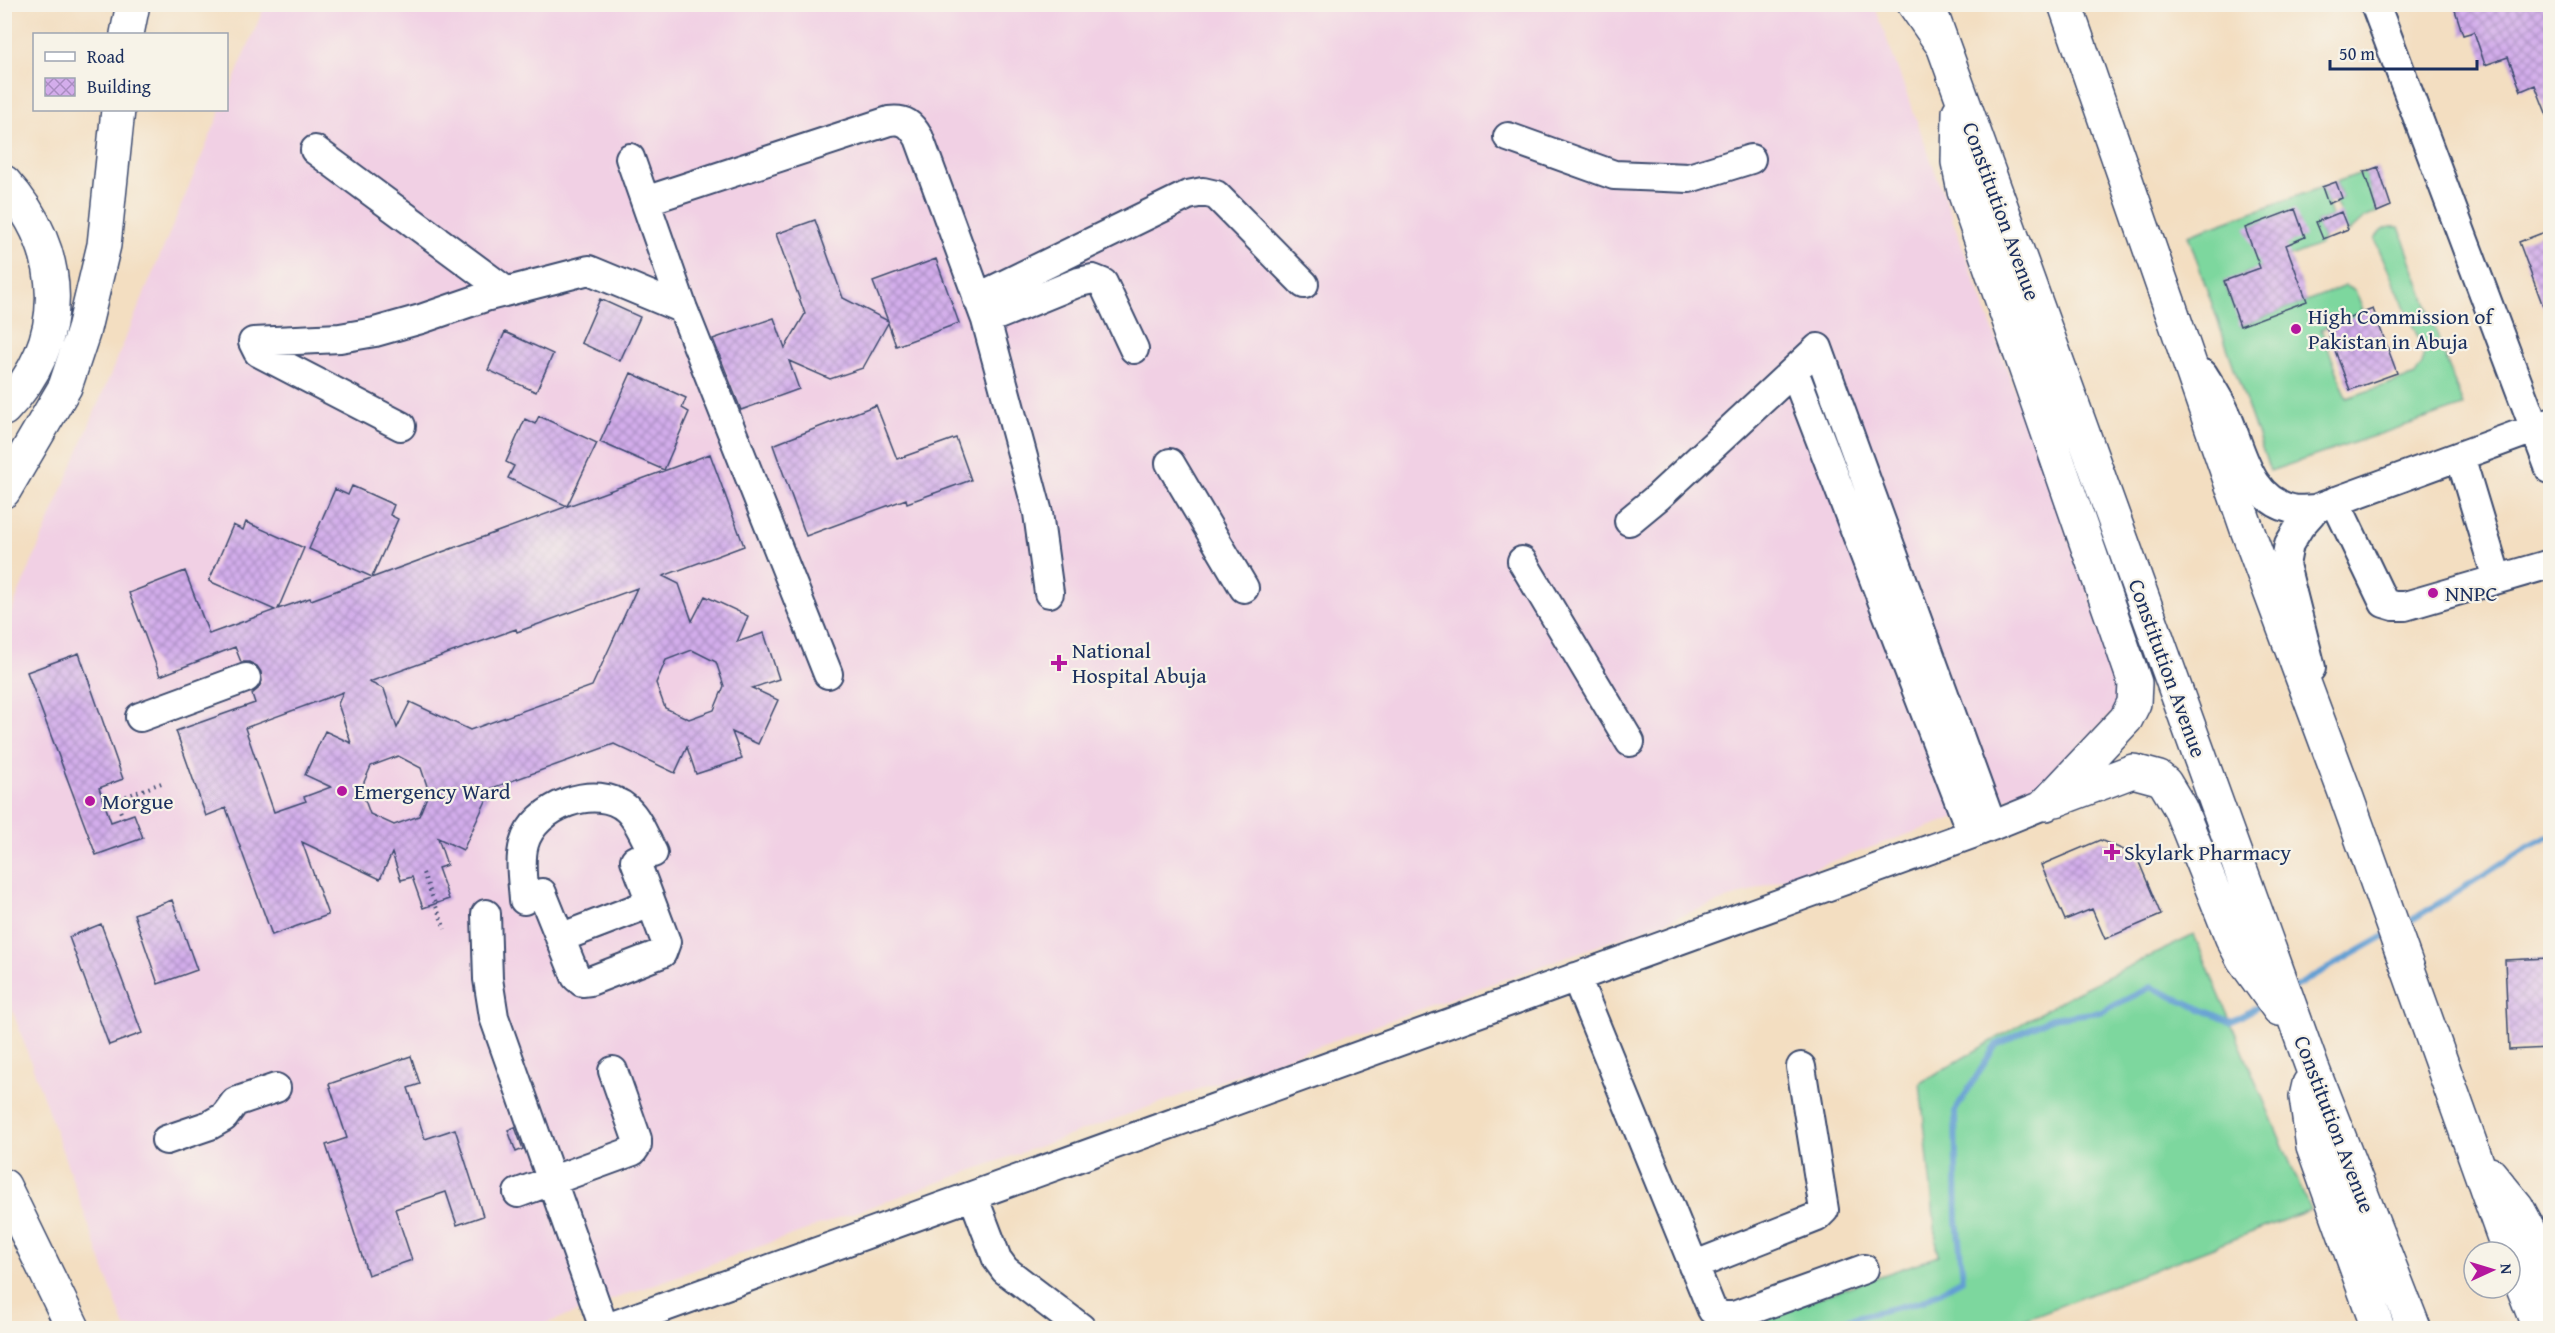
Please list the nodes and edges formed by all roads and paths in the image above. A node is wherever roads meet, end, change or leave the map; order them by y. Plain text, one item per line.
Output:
1 (133, 4) edge
2 (1914, 4) edge
3 (1928, 4) edge
4 (2065, 4) edge
5 (2375, 4) edge
6 (127, 33) edge
7 (1941, 43) junction
8 (1960, 95) junction
9 (118, 111) edge
10 (1508, 137) dead end
11 (315, 150) dead end
12 (630, 158) dead end
13 (1751, 159) dead end
14 (4, 182) edge
15 (645, 201) junction
16 (1304, 284) dead end
17 (506, 291) junction
18 (683, 309) junction
19 (981, 309) junction
20 (2183, 338) junction
21 (1134, 349) dead end
22 (1794, 371) junction
23 (4, 409) edge
24 (401, 426) dead end
25 (2543, 426) edge
26 (2460, 456) junction
27 (1170, 463) dead end
28 (2550, 469) edge
29 (4, 491) edge
30 (2325, 505) junction
31 (1629, 521) dead end
32 (1522, 561) dead end
33 (2550, 564) edge
34 (2497, 579) junction
35 (1244, 588) dead end
36 (1049, 593) dead end
37 (828, 674) dead end
38 (246, 678) dead end
39 (140, 717) dead end
40 (2318, 720) junction
41 (1630, 742) dead end
42 (164, 782) dead end
43 (2046, 804) junction
44 (123, 818) dead end
45 (1982, 830) junction
46 (423, 873) dead end
47 (651, 903) junction
48 (486, 914) dead end
49 (445, 929) dead end
50 (560, 938) junction
51 (1576, 977) junction
52 (2308, 1057) junction
53 (1801, 1067) dead end
54 (613, 1071) dead end
55 (276, 1088) dead end
56 (166, 1140) dead end
57 (2472, 1150) junction
58 (552, 1179) junction
59 (4, 1186) edge
60 (519, 1193) dead end
61 (974, 1196) junction
62 (2505, 1240) edge
63 (1693, 1266) junction
64 (1864, 1269) dead end
65 (2550, 1281) edge
66 (2522, 1284) edge
67 (73, 1329) edge
68 (606, 1329) edge
69 (1081, 1329) edge
70 (2378, 1329) edge
71 (2414, 1329) edge
72 (2539, 1329) edge

1 - 6 main road
2 - 7 main road
3 - 7 main road, Constitution Avenue
4 - 20 main road
5 - 25 street
7 - 8 main road, Constitution Avenue
8 - 43 main road
8 - 52 main road, Constitution Avenue
9 - 29 main road
10 - 13 street
11 - 17 street
12 - 15 street
14 - 23 main road
15 - 18 street
15 - 19 street
16 - 19 street
17 - 18 street
17 - 24 street
18 - 37 street
19 - 21 street
19 - 36 street
20 - 30 street
20 - 40 main road
22 - 31 street
22 - 45 street
22 - 45 street
25 - 26 street
25 - 28 street
26 - 30 street
26 - 34 street
27 - 35 street
30 - 34 street
30 - 40 street
32 - 41 street
33 - 34 street
38 - 39 street
40 - 57 main road
42 - 44 path
43 - 45 street
43 - 52 main road
45 - 51 street
46 - 49 path
47 - 50 street
47 - 50 street
47 - 50 street
48 - 58 street
51 - 61 street
51 - 63 street
52 - 70 main road
52 - 71 main road, Constitution Avenue
53 - 63 street
54 - 58 street
55 - 56 street
57 - 62 main road
57 - 65 main road
58 - 60 street
58 - 68 street
59 - 67 main road
61 - 68 street
61 - 69 street
63 - 64 street
66 - 72 main road

